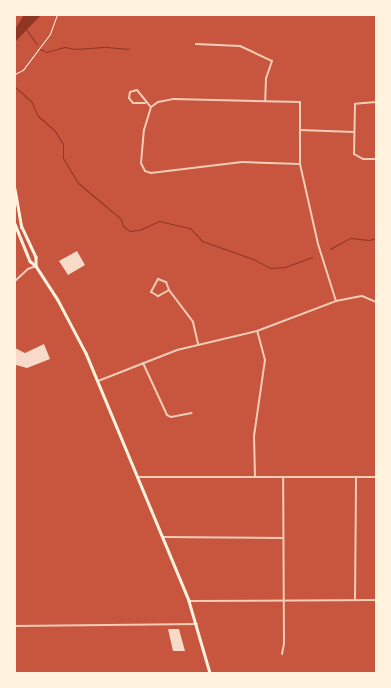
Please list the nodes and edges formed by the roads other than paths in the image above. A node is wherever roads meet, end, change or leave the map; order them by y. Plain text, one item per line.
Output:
1 (196, 44) dead end
2 (265, 101) junction
3 (376, 102) edge
4 (145, 103) junction
5 (151, 107) junction
6 (300, 130) junction
7 (354, 132) junction
8 (376, 159) edge
9 (300, 164) junction
10 (15, 189) edge
11 (15, 224) edge
12 (36, 266) junction
13 (15, 281) edge
14 (169, 290) junction
15 (336, 301) junction
16 (376, 302) edge
17 (257, 332) junction
18 (198, 344) junction
19 (143, 363) junction
20 (98, 381) junction
21 (192, 413) dead end
22 (138, 477) junction
23 (283, 477) junction
24 (356, 477) junction
25 (376, 477) edge
26 (255, 478) junction
27 (163, 537) junction
28 (284, 538) junction
29 (355, 600) junction
30 (376, 600) edge
31 (283, 601) junction
32 (189, 602) junction
33 (197, 624) junction
34 (15, 626) edge
35 (282, 654) dead end
36 (210, 673) edge
37 (370, 673) edge
38 (376, 673) edge

1 - 2 street
2 - 5 street
2 - 6 street
3 - 7 street
4 - 4 street
4 - 5 street
5 - 9 street
6 - 7 street
6 - 9 street
7 - 8 street
9 - 15 street
10 - 12 main road
11 - 12 main road
12 - 13 street
12 - 20 main road
14 - 14 street
14 - 18 street
15 - 16 street
15 - 17 street
17 - 18 street
17 - 26 street
18 - 19 street
19 - 20 street
19 - 21 street
20 - 22 main road
22 - 26 street
22 - 27 main road
23 - 24 street
23 - 26 street
23 - 28 street
24 - 25 street
24 - 29 street
27 - 28 street
27 - 32 main road
28 - 31 street
29 - 30 street
29 - 31 street
31 - 32 street
31 - 35 street
32 - 33 main road
33 - 34 street
33 - 36 main road
37 - 38 street

